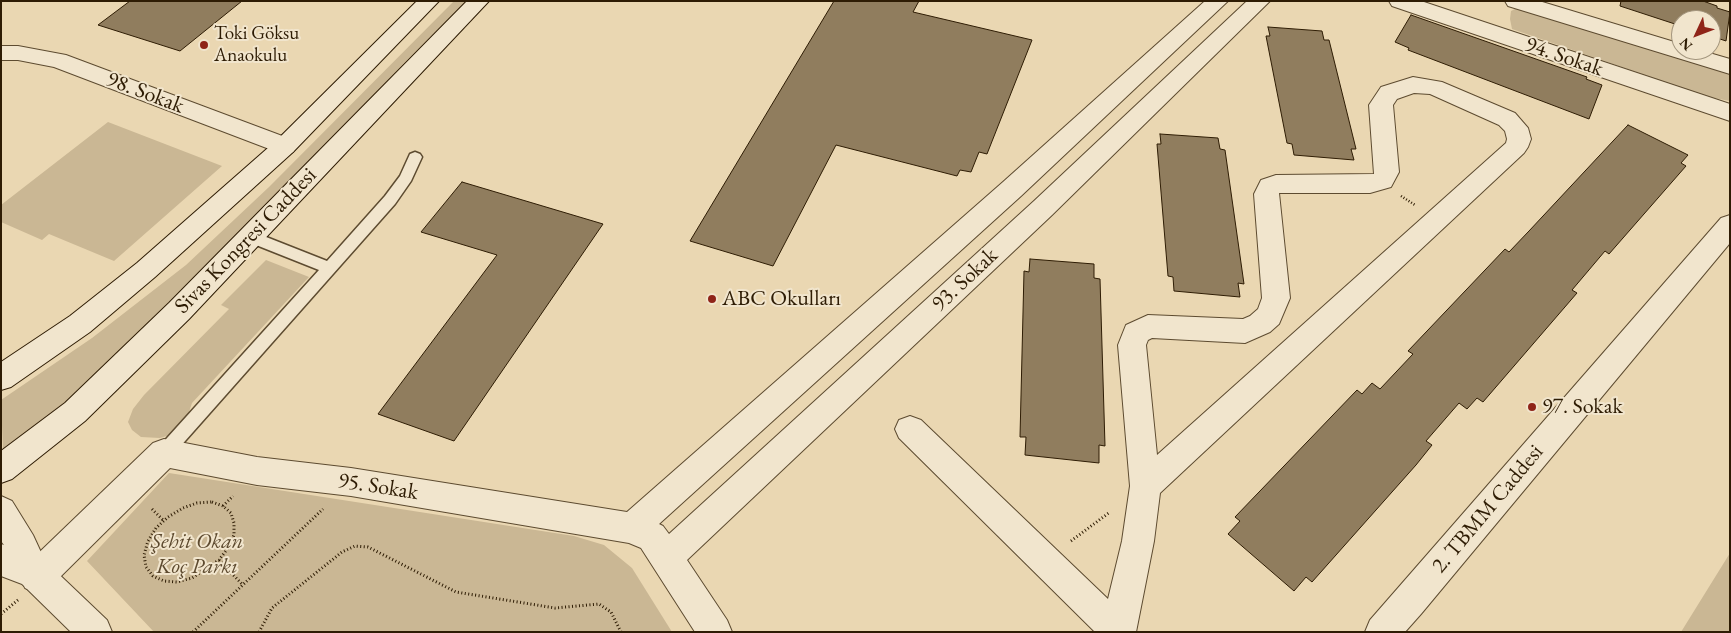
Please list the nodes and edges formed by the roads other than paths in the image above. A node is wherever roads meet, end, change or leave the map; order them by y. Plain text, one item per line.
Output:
1 (429, 1) edge
2 (479, 1) edge
3 (1218, 1) edge
4 (1260, 1) edge
5 (1399, 1) edge
6 (1515, 1) edge
7 (1, 53) edge
8 (1730, 67) edge
9 (1730, 113) edge
10 (285, 146) junction
11 (414, 157) dead end
12 (1012, 189) junction
13 (1042, 208) junction
14 (1730, 225) edge
15 (251, 237) junction
16 (330, 268) junction
17 (1, 378) edge
18 (910, 429) dead end
19 (164, 453) junction
20 (1, 468) edge
21 (1145, 486) junction
22 (1, 511) edge
23 (632, 528) junction
24 (667, 556) junction
25 (1, 560) edge
26 (35, 574) junction
27 (1119, 631) edge
28 (95, 632) edge
29 (715, 632) edge
30 (1382, 632) edge

1 - 10 street, Sivas Kongresi Caddesi
2 - 15 street, Sivas Kongresi Caddesi
3 - 12 street, 93. Sokak
4 - 13 street, 93. Sokak
5 - 9 street, 94. Sokak
6 - 8 street, 94. Sokak
7 - 10 street, 98. Sokak
10 - 17 street, Sivas Kongresi Caddesi
11 - 16 lane
12 - 13 street
12 - 23 street, 93. Sokak
13 - 24 street, 93. Sokak
14 - 30 street, 2. TBMM Caddesi
15 - 16 lane
15 - 20 street, Sivas Kongresi Caddesi
16 - 19 lane
18 - 27 street
19 - 23 street, 95. Sokak
19 - 26 street
21 - 21 street
21 - 27 street
22 - 26 street
23 - 24 street, 95. Sokak
24 - 29 street, 95. Sokak
25 - 26 street
26 - 28 street

